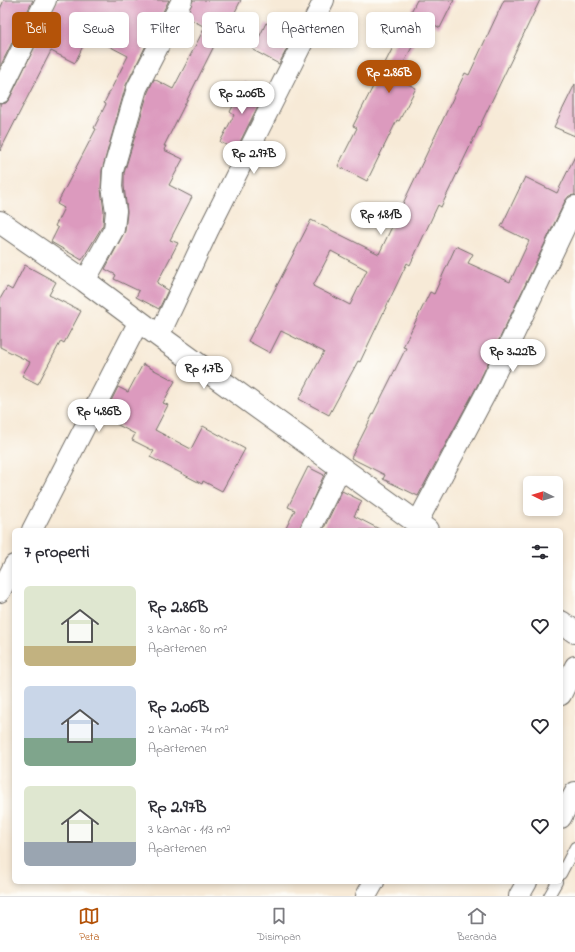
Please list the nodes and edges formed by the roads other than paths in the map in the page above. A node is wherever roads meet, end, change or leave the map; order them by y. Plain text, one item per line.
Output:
1 (46, 0) edge
2 (182, 0) edge
3 (324, 0) edge
4 (0, 92) edge
5 (575, 206) edge
6 (0, 222) edge
7 (85, 281) junction
8 (139, 321) junction
9 (158, 336) junction
10 (341, 467) junction
11 (422, 526) edge
12 (33, 528) edge
13 (311, 528) edge
14 (12, 569) edge
15 (0, 592) edge
16 (563, 623) edge
17 (575, 632) edge
18 (575, 666) edge
19 (563, 690) edge
20 (575, 792) edge
21 (563, 814) edge
22 (575, 847) edge
23 (563, 870) edge
24 (373, 884) edge
25 (526, 884) edge
26 (556, 884) edge
27 (366, 896) edge
28 (519, 896) edge
29 (549, 896) edge

1 - 4 street
2 - 7 street
3 - 9 street
5 - 11 street
6 - 7 street
7 - 8 street
8 - 9 street
8 - 12 street
9 - 10 street
10 - 11 street
10 - 13 street
14 - 15 street
16 - 17 street
18 - 19 street
20 - 21 street
22 - 23 lane
24 - 27 street
25 - 28 street
26 - 29 lane

